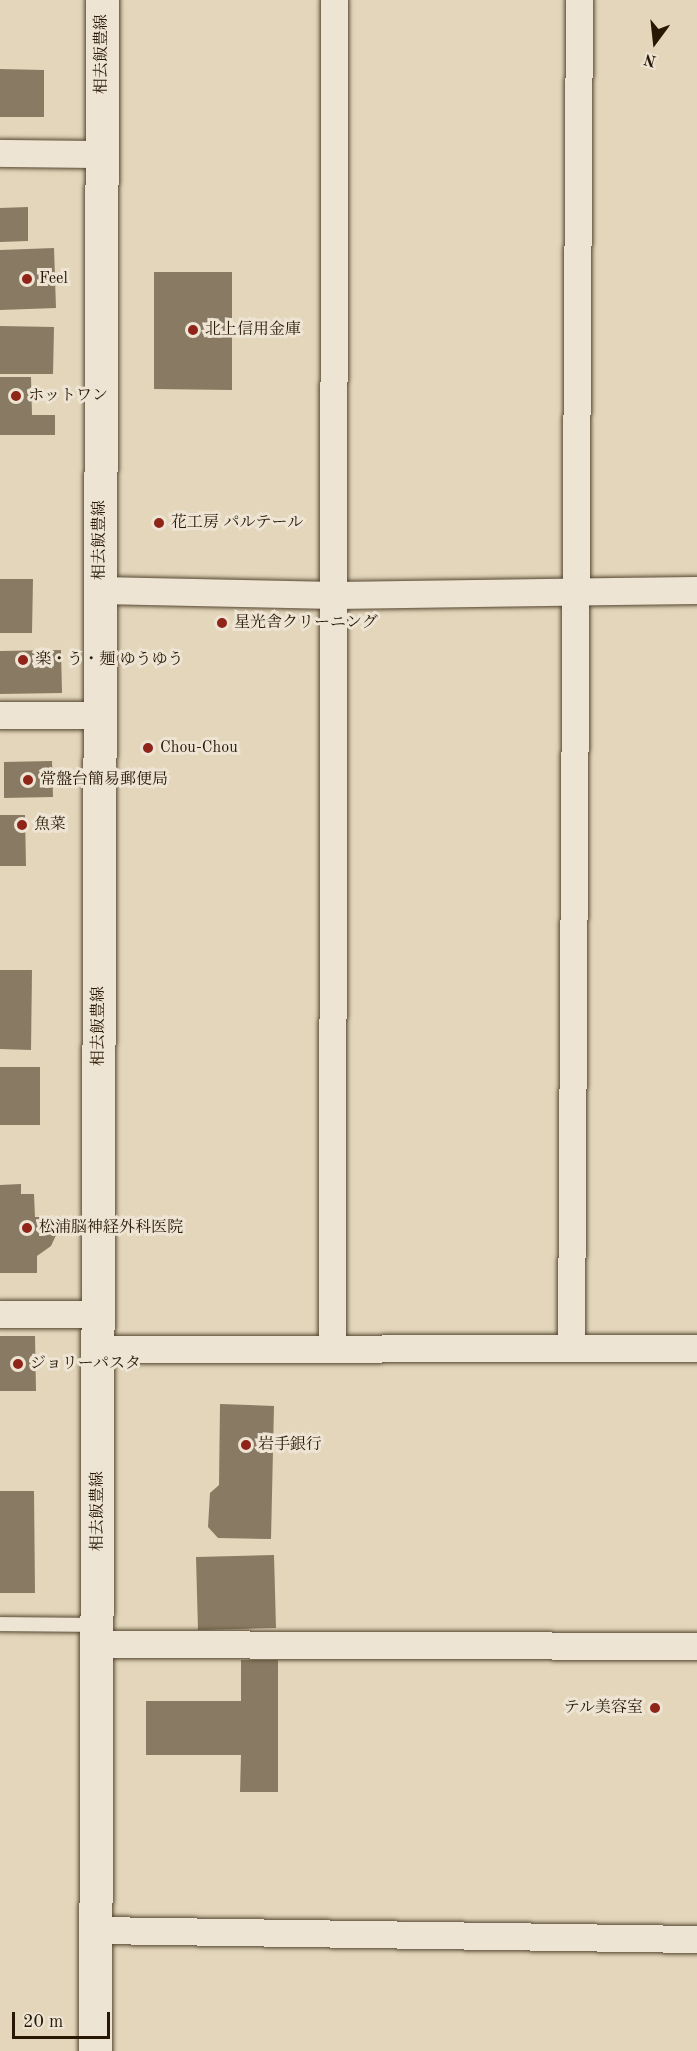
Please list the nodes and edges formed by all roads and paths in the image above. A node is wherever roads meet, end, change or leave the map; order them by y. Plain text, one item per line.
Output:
1 (102, 0) edge
2 (334, 0) edge
3 (579, 0) edge
4 (0, 153) edge
5 (102, 154) junction
6 (575, 588) junction
7 (100, 590) junction
8 (697, 590) edge
9 (335, 595) junction
10 (0, 715) edge
11 (99, 715) junction
12 (0, 1314) edge
13 (98, 1314) junction
14 (571, 1345) junction
15 (332, 1348) junction
16 (697, 1348) edge
17 (99, 1349) junction
18 (0, 1624) edge
19 (97, 1635) junction
20 (697, 1646) edge
21 (96, 1930) junction
22 (697, 1940) edge
23 (95, 2051) edge

1 - 5 main road, 相去飯豊線
2 - 9 street
3 - 6 street
4 - 5 street
5 - 7 main road, 相去飯豊線
6 - 8 street
6 - 9 street
6 - 14 street
7 - 9 street
7 - 11 main road, 相去飯豊線
9 - 15 street
10 - 11 street
11 - 13 main road, 相去飯豊線
12 - 13 street
13 - 17 main road, 相去飯豊線
14 - 15 street
14 - 16 street
15 - 17 street
17 - 19 main road, 相去飯豊線
18 - 19 lane
19 - 20 street
19 - 21 main road, 相去飯豊線
21 - 22 street
21 - 23 main road, 相去飯豊線

